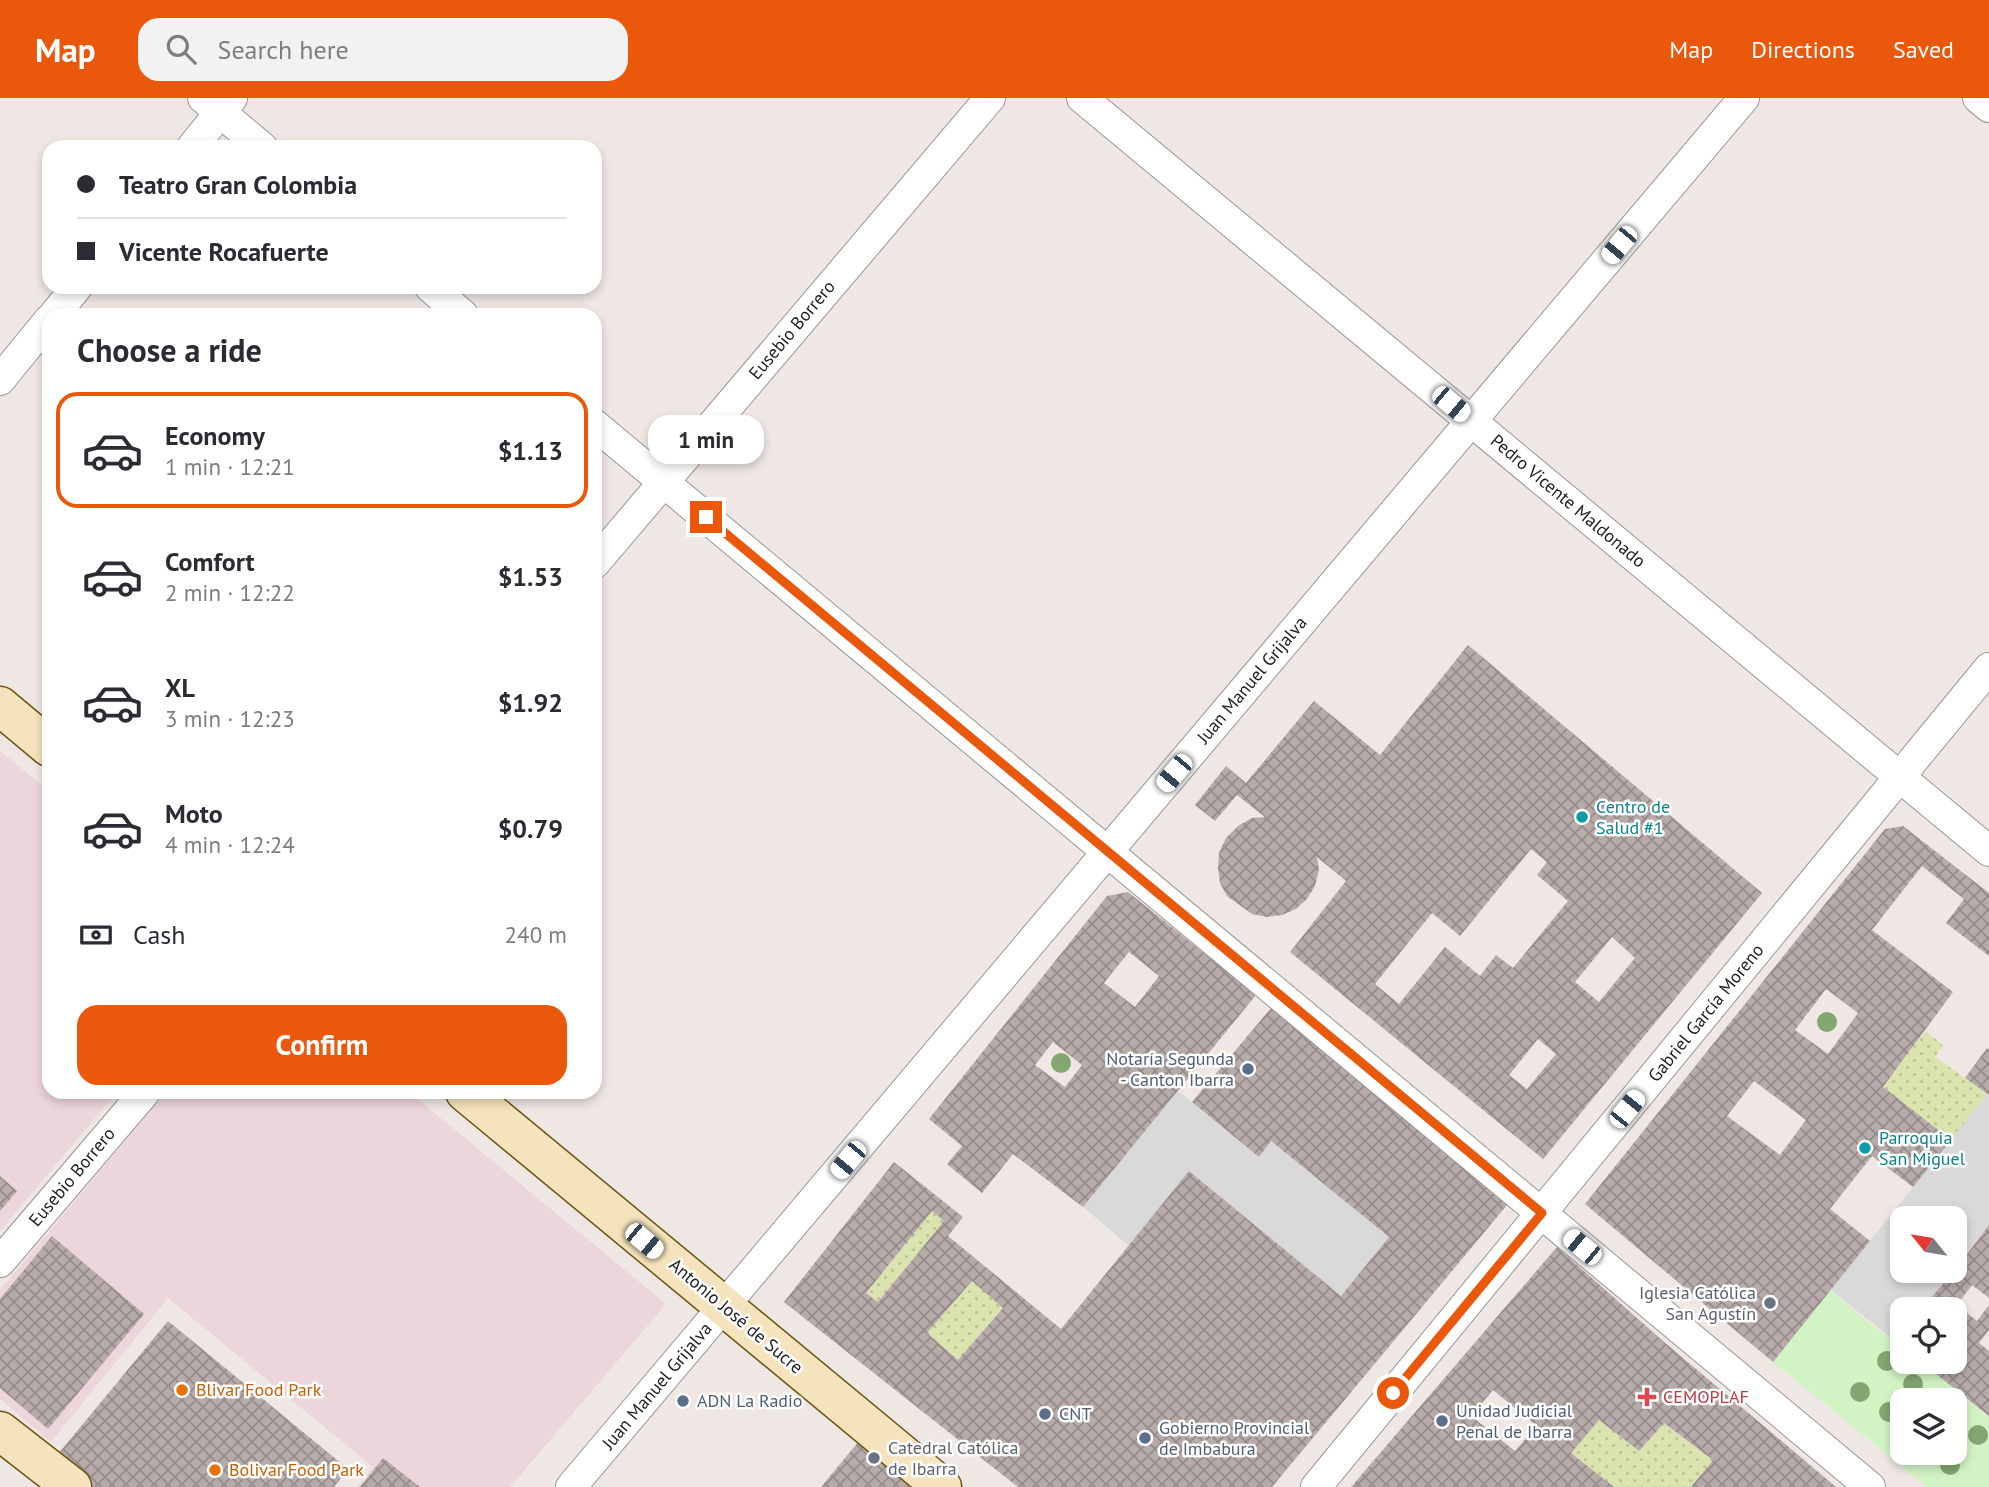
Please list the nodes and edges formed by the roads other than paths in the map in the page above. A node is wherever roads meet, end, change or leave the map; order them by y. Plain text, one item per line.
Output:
1 (990, 98) edge
2 (1082, 98) edge
3 (1744, 98) edge
4 (1978, 98) edge
5 (218, 103) edge
6 (1989, 107) edge
7 (196, 140) edge
8 (255, 140) edge
9 (71, 294) edge
10 (438, 294) edge
11 (60, 308) edge
12 (455, 308) edge
13 (42, 329) edge
14 (0, 380) edge
15 (1471, 421) junction
16 (602, 431) edge
17 (664, 482) junction
18 (602, 555) edge
19 (1989, 668) edge
20 (0, 706) edge
21 (42, 741) edge
22 (1900, 776) junction
23 (1989, 850) edge
24 (1107, 852) junction
25 (139, 1099) edge
26 (473, 1099) edge
27 (1542, 1213) junction
28 (0, 1262) edge
29 (724, 1307) junction
30 (0, 1431) edge
31 (72, 1487) edge
32 (571, 1487) edge
33 (942, 1487) edge
34 (1316, 1487) edge
35 (1870, 1487) edge

1 - 17 street, Eusebio Borrero
2 - 15 street, Pedro Vicente Maldonado
3 - 15 street, Juan Manuel Grijalva
4 - 6 street
5 - 7 street
5 - 8 street
9 - 11 street
10 - 12 street
13 - 14 street
15 - 22 street, Pedro Vicente Maldonado
15 - 24 street, Juan Manuel Grijalva
16 - 17 street
17 - 18 street, Eusebio Borrero
17 - 24 street
19 - 22 street, Gabriel García Moreno
20 - 21 street
22 - 23 street, Pedro Vicente Maldonado
22 - 27 street, Gabriel García Moreno
24 - 27 street
24 - 29 street, Juan Manuel Grijalva
25 - 28 street, Eusebio Borrero
26 - 29 street, Antonio José de Sucre
27 - 34 street, Gabriel García Moreno
27 - 35 street
29 - 32 street, Juan Manuel Grijalva
29 - 33 street, Antonio José de Sucre
30 - 31 street

